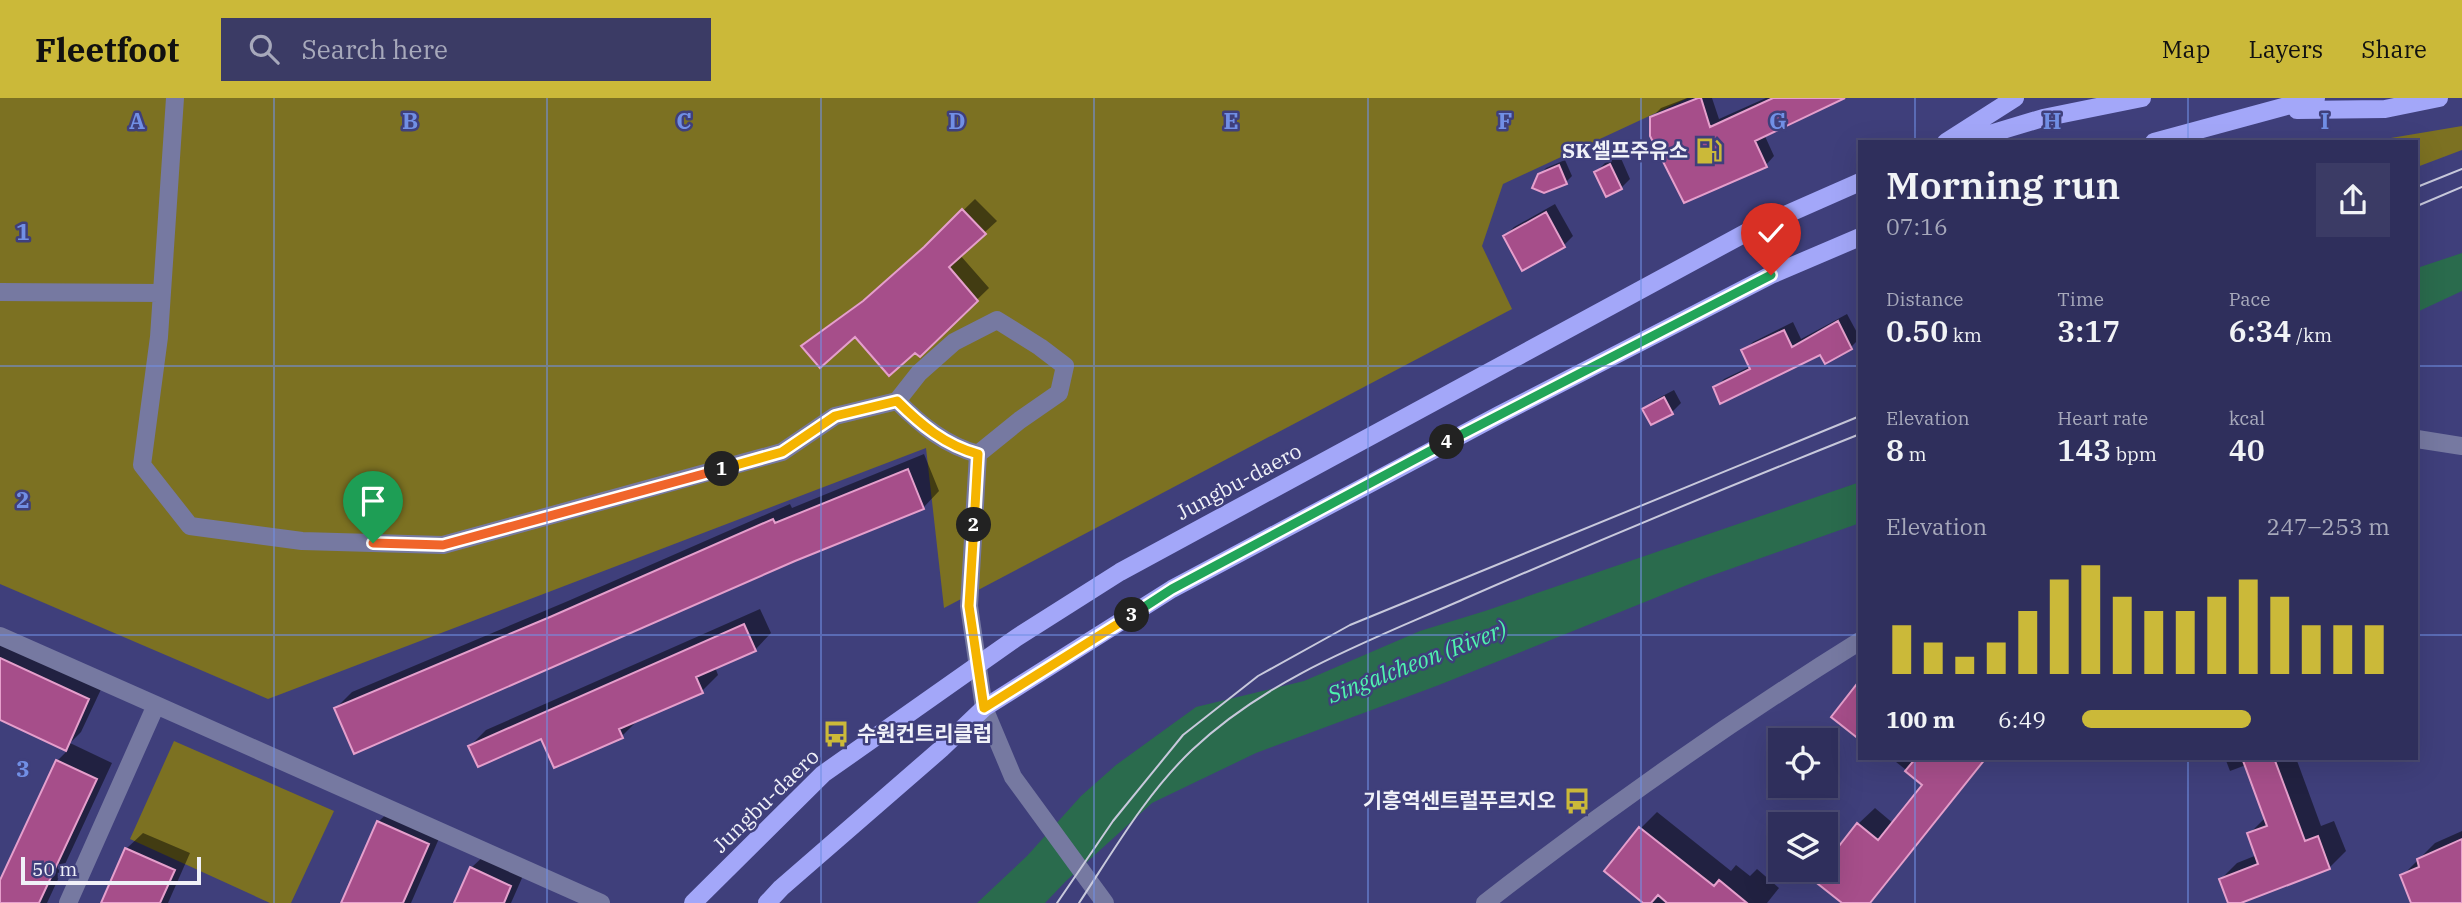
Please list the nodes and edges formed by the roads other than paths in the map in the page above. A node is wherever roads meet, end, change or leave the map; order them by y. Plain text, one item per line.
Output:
1 (175, 98) edge
2 (2015, 98) edge
3 (2142, 98) edge
4 (2316, 98) edge
5 (2439, 98) edge
6 (2276, 110) junction
7 (1949, 140) edge
8 (1970, 140) edge
9 (2162, 140) edge
10 (1858, 183) edge
11 (1858, 238) edge
12 (0, 292) edge
13 (162, 293) junction
14 (897, 401) junction
15 (2418, 439) edge
16 (2462, 446) edge
17 (978, 454) junction
18 (0, 636) edge
19 (1858, 642) edge
20 (979, 665) junction
21 (156, 705) junction
22 (984, 708) junction
23 (68, 903) edge
24 (601, 903) edge
25 (693, 903) edge
26 (767, 903) edge
27 (1105, 903) edge
28 (1485, 903) edge

1 - 13 street
2 - 7 main road
3 - 8 main road
4 - 6 main road
5 - 6 main road
6 - 9 main road
10 - 20 main road, Jungbu-daero
11 - 22 main road
12 - 13 street
13 - 14 street
14 - 17 street
14 - 17 street
15 - 16 street
17 - 20 street
18 - 21 street
19 - 28 street
20 - 22 street
20 - 25 main road, Jungbu-daero
21 - 23 street
21 - 24 street
22 - 26 main road
22 - 27 street

